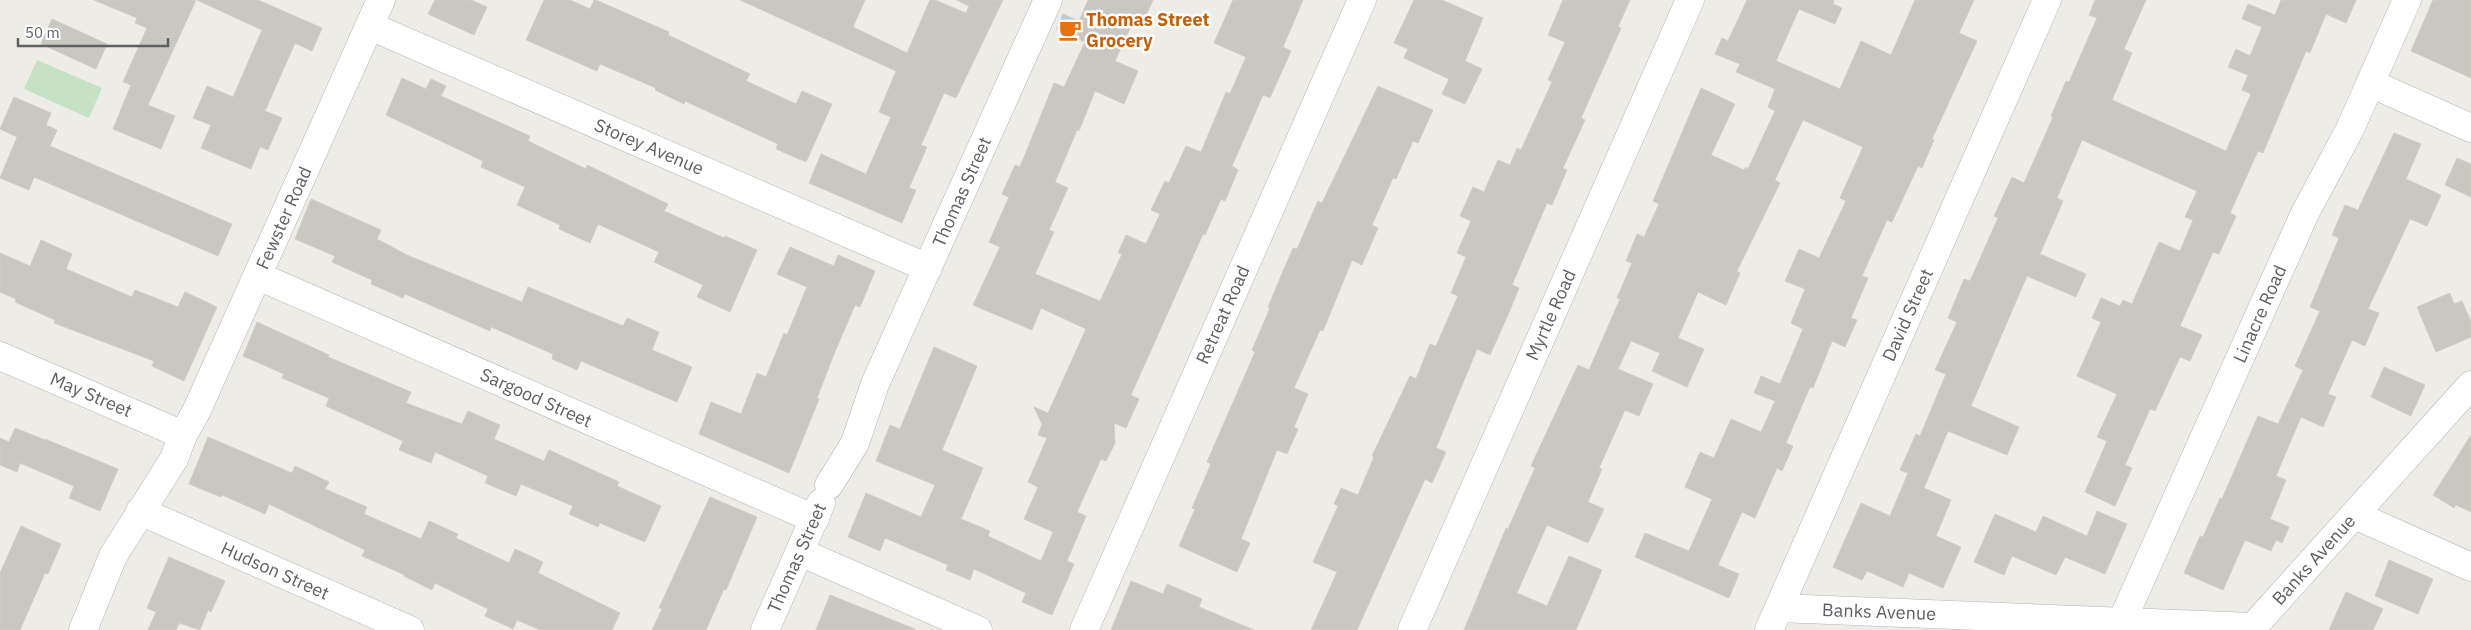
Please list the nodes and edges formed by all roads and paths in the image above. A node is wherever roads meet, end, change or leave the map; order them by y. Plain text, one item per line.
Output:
1 (382, 0) edge
2 (1048, 0) edge
3 (1362, 0) edge
4 (1690, 0) edge
5 (2047, 0) edge
6 (2407, 0) edge
7 (370, 26) junction
8 (2370, 83) junction
9 (2471, 128) edge
10 (928, 268) junction
11 (258, 276) junction
12 (0, 356) edge
13 (2471, 386) edge
14 (183, 435) junction
15 (140, 511) junction
16 (2355, 515) junction
17 (815, 519) junction
18 (800, 552) junction
19 (2471, 567) edge
20 (1774, 619) edge
21 (2120, 626) edge
22 (83, 630) edge
23 (410, 630) edge
24 (764, 630) edge
25 (978, 630) edge
26 (1084, 630) edge
27 (1412, 630) edge

1 - 7 street, Fewster Road
2 - 10 street, Thomas Street
3 - 26 street, Retreat Road
4 - 27 street, Myrtle Road
5 - 20 street, David Street
6 - 8 street, Linacre Road
7 - 10 street, Storey Avenue
7 - 11 street, Fewster Road
8 - 9 street
8 - 21 street, Linacre Road
10 - 17 street, Thomas Street
11 - 14 street, Fewster Road
11 - 17 street, Sargood Street
12 - 14 street, May Street
13 - 16 street, Banks Avenue
14 - 15 street, Fewster Road
15 - 22 street, Fewster Road
15 - 23 street, Hudson Street
16 - 19 street
16 - 21 street, Banks Avenue
17 - 18 street, Thomas Street
18 - 24 street, Thomas Street
18 - 25 street
20 - 21 street, Banks Avenue

